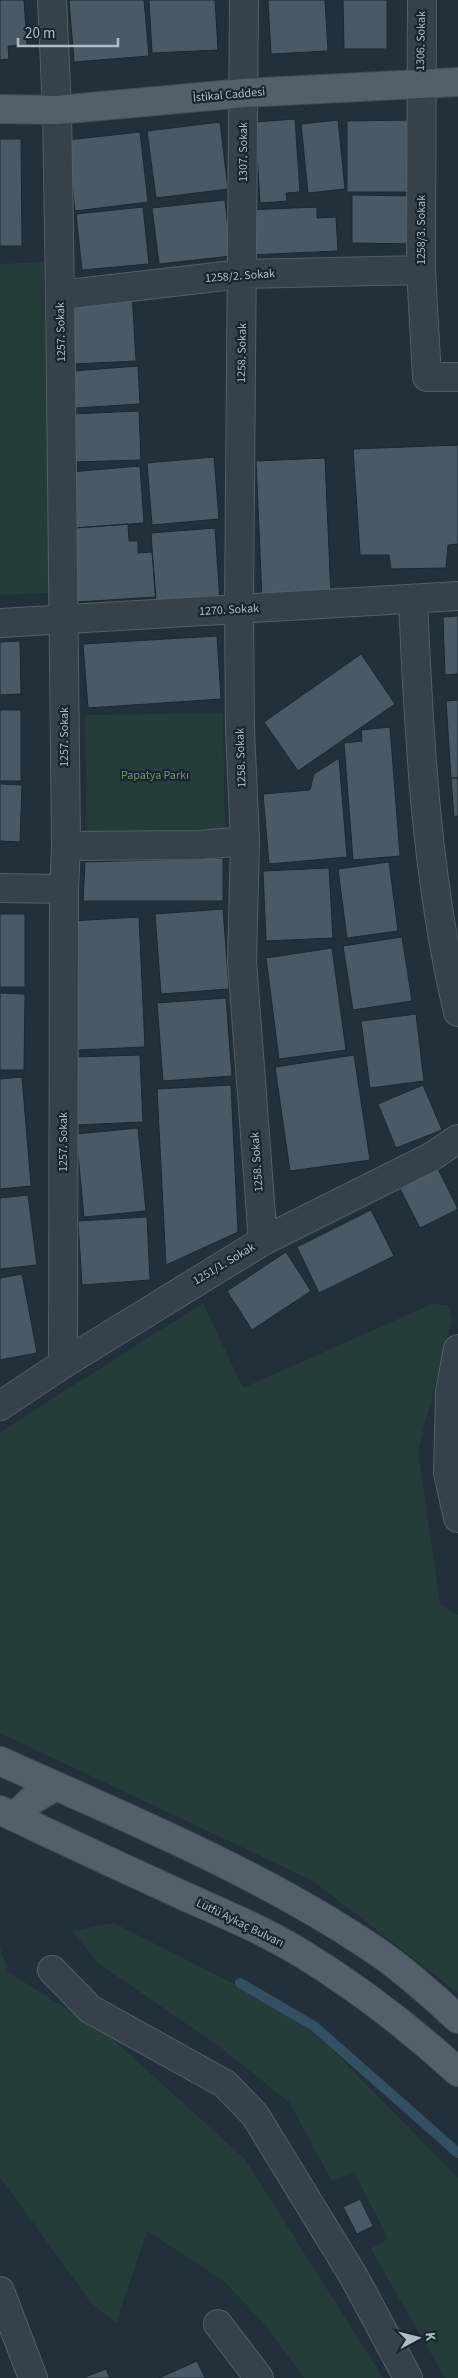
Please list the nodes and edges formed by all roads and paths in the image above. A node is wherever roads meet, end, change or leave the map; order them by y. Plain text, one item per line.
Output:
1 (52, 0) edge
2 (244, 0) edge
3 (422, 0) edge
4 (421, 82) junction
5 (458, 82) edge
6 (244, 93) junction
7 (0, 109) edge
8 (57, 110) junction
9 (421, 270) junction
10 (242, 274) junction
11 (60, 295) junction
12 (458, 377) edge
13 (458, 596) edge
14 (413, 600) junction
15 (239, 609) junction
16 (64, 619) junction
17 (0, 623) edge
18 (245, 841) junction
19 (66, 846) junction
20 (0, 888) edge
21 (64, 889) junction
22 (458, 1012) edge
23 (458, 1139) edge
24 (263, 1241) junction
25 (458, 1349) edge
26 (63, 1364) junction
27 (0, 1406) edge
28 (458, 1518) edge
29 (0, 1761) edge
30 (56, 1786) junction
31 (7, 1813) edge
32 (49, 1835) junction
33 (52, 1970) dead end
34 (458, 2019) edge
35 (458, 2072) edge
36 (0, 2291) edge
37 (218, 2324) dead end
38 (33, 2378) edge
39 (259, 2378) edge
40 (408, 2378) edge

1 - 8 street, 1257. Sokak
2 - 6 street, 1307. Sokak
3 - 4 street, 1306. Sokak
4 - 5 main road, İstikal Caddesi
4 - 6 main road, İstikal Caddesi
4 - 9 street, 1258/3. Sokak
6 - 8 main road, İstikal Caddesi
6 - 10 street, 1307. Sokak
7 - 8 main road, İstikal Caddesi
8 - 11 street, 1257. Sokak
9 - 10 street, 1258/2. Sokak
9 - 12 street, 1258/3. Sokak
10 - 11 street, 1258/2. Sokak
10 - 15 street, 1258. Sokak
11 - 16 street, 1257. Sokak
13 - 14 street, 1270. Sokak
14 - 15 street, 1270. Sokak
14 - 22 street
15 - 16 street, 1270. Sokak
15 - 18 street, 1258. Sokak
16 - 17 street, 1270. Sokak
16 - 19 street, 1257. Sokak
18 - 19 street
18 - 24 street, 1258. Sokak
19 - 21 street, 1257. Sokak
20 - 21 street
21 - 26 street, 1257. Sokak
23 - 24 street, 1251/1. Sokak
24 - 26 street, 1251/1. Sokak
25 - 28 street
26 - 27 street, 1251/1. Sokak
29 - 30 main road
30 - 31 main road
30 - 32 main road
30 - 34 main road
31 - 32 main road, Lütfü Aykaç Bulvarı
32 - 35 main road, Lütfü Aykaç Bulvarı
33 - 40 street
36 - 38 street
37 - 39 street

